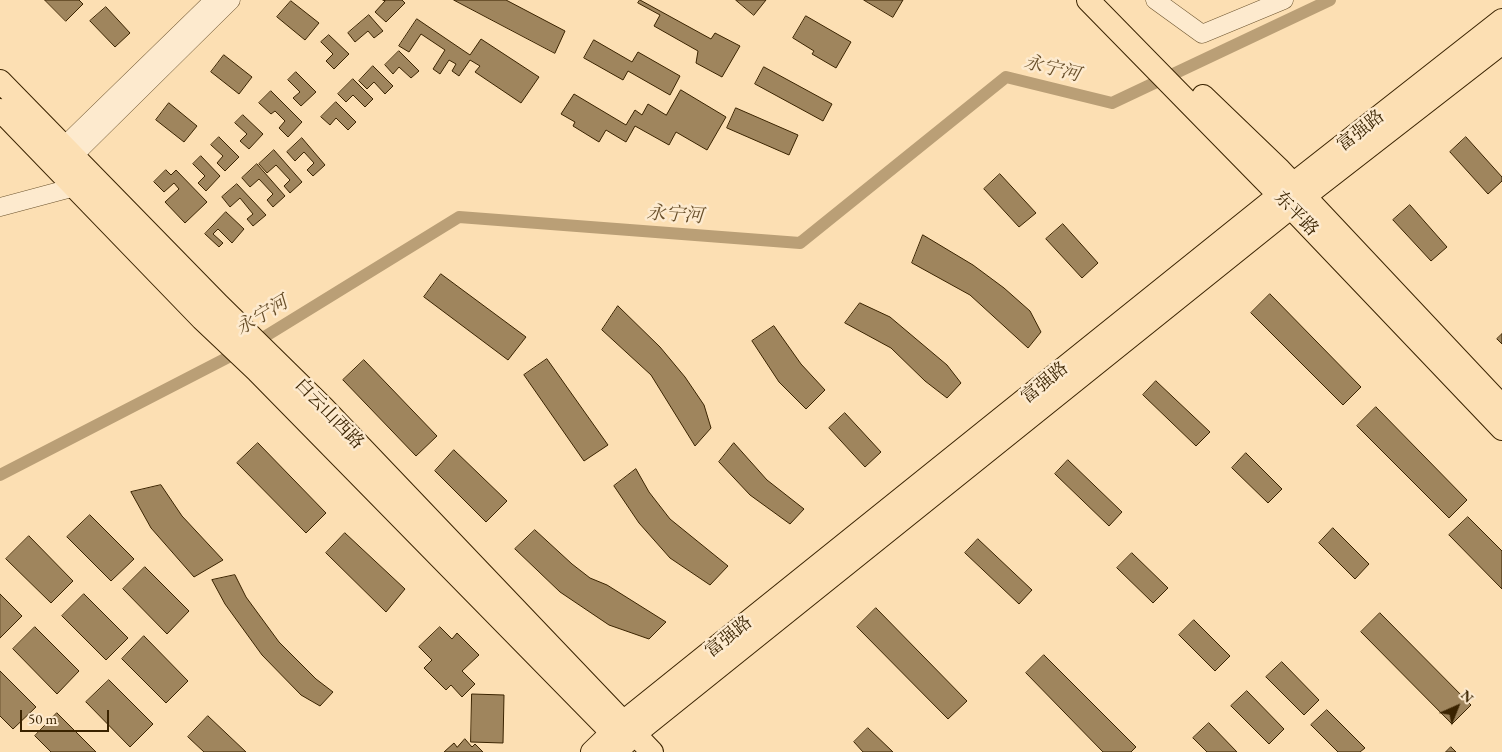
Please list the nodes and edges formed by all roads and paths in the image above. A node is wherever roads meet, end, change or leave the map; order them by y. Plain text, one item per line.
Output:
1 (214, 0) edge
2 (232, 0) edge
3 (1088, 0) edge
4 (1107, 0) edge
5 (1155, 0) edge
6 (1284, 0) edge
7 (1502, 20) edge
8 (1138, 41) junction
9 (1502, 42) edge
10 (0, 81) edge
11 (0, 110) edge
12 (61, 158) junction
13 (75, 187) junction
14 (1292, 196) junction
15 (0, 207) edge
16 (210, 312) junction
17 (1502, 406) edge
18 (1502, 429) edge
19 (623, 740) edge
20 (592, 752) edge
21 (652, 752) edge

1 - 12 street
2 - 12 street
3 - 8 main road, 东平路
4 - 8 main road, 东平路
5 - 6 street
7 - 14 main road, 富强路
8 - 14 main road, 东平路
9 - 14 main road, 富强路
10 - 12 main road, 白云山西路
11 - 12 main road, 白云山西路
12 - 13 main road, 白云山西路
12 - 16 main road, 白云山西路
13 - 15 street
13 - 16 main road, 白云山西路
14 - 17 main road, 东平路
14 - 18 main road, 东平路
14 - 19 main road, 富强路
16 - 19 main road, 白云山西路
19 - 20 main road, 富强路
19 - 21 main road, 白云山西路

